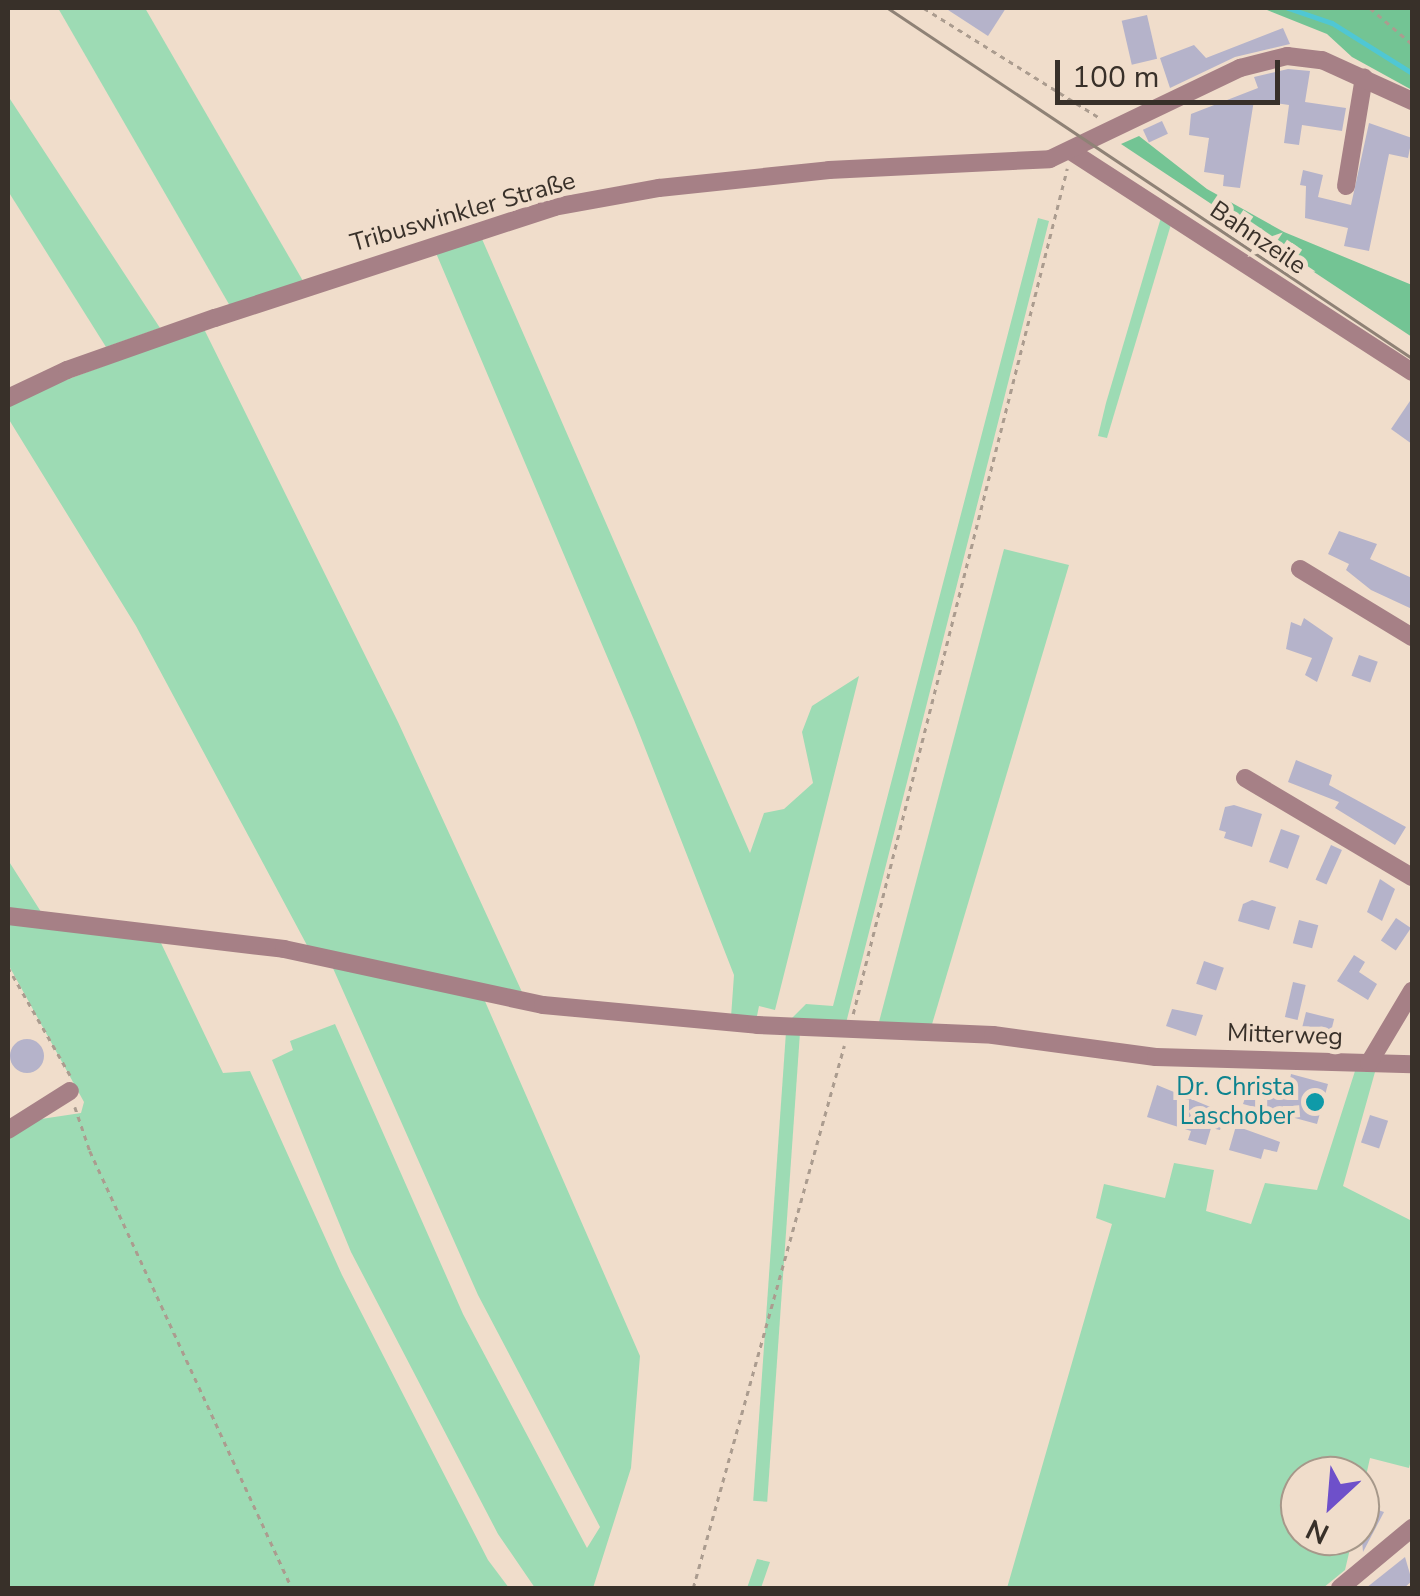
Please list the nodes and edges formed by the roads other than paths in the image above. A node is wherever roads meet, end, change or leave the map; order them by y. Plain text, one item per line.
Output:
1 (1364, 77) junction
2 (1412, 101) edge
3 (1072, 152) junction
4 (1346, 186) dead end
5 (1412, 372) edge
6 (8, 398) edge
7 (1300, 569) dead end
8 (1412, 637) edge
9 (1245, 778) dead end
10 (1412, 877) edge
11 (8, 916) edge
12 (1412, 992) edge
13 (1370, 1063) junction
14 (1412, 1064) edge
15 (70, 1091) road end
16 (8, 1130) edge
17 (1412, 1528) edge
18 (1340, 1588) edge

1 - 2 street, Tribuswinkler Straße
1 - 3 street, Tribuswinkler Straße
1 - 4 street
3 - 5 street, Bahnzeile
3 - 6 street, Tribuswinkler Straße
7 - 8 street
9 - 10 street
11 - 13 street, Mitterweg
12 - 13 street
13 - 14 street, Mitterweg
15 - 16 street
17 - 18 street

